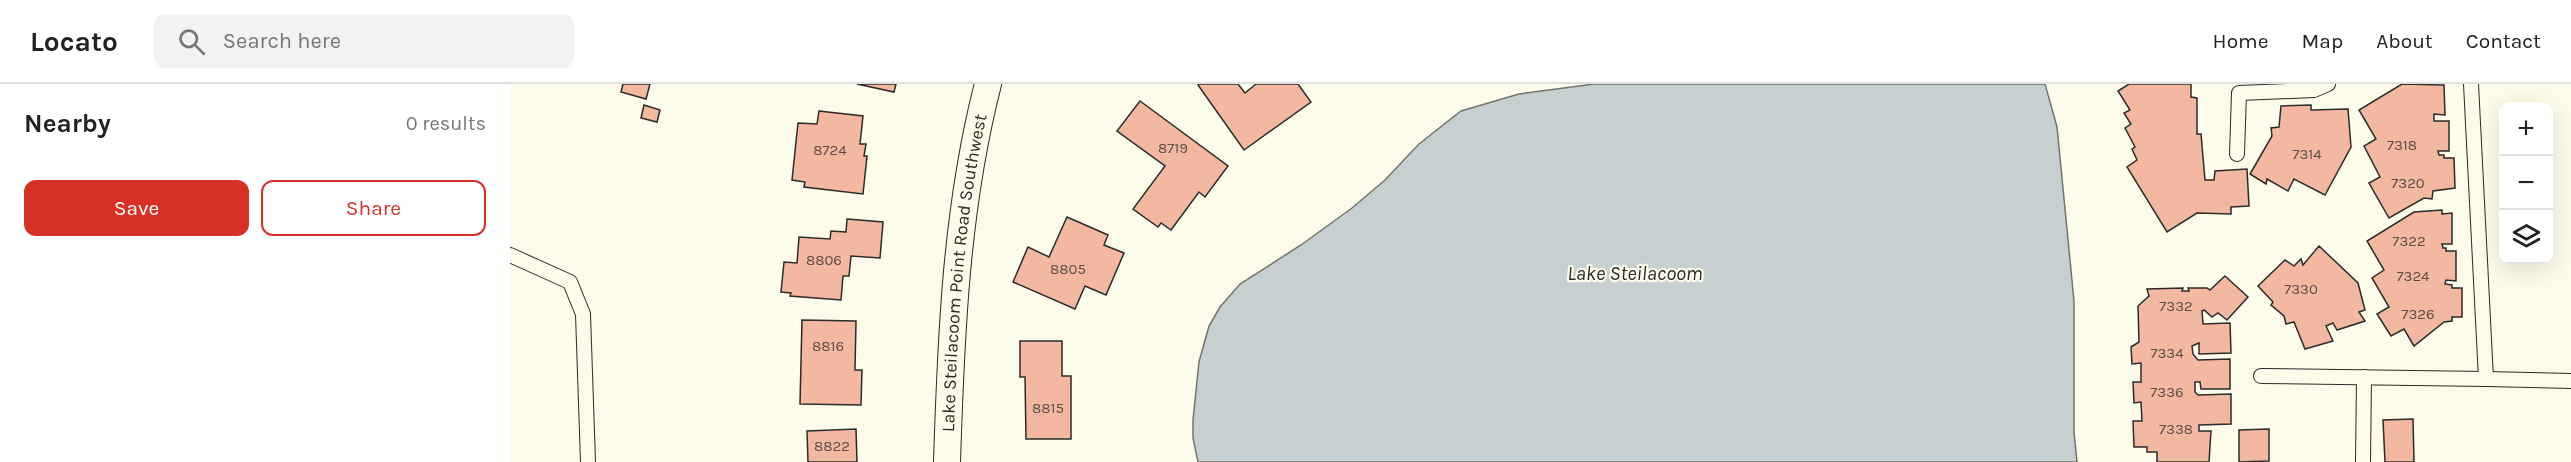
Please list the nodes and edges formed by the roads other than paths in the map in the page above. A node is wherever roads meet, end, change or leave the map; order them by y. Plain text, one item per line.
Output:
1 (988, 84) edge
2 (2328, 84) edge
3 (2471, 84) edge
4 (2237, 154) dead end
5 (510, 255) edge
6 (2261, 376) dead end
7 (2364, 377) junction
8 (2486, 379) junction
9 (2571, 381) edge
10 (588, 462) edge
11 (947, 462) edge
12 (2363, 462) edge

1 - 11 street, Lake Steilacoom Point Road Southwest
2 - 4 lane
3 - 8 lane
5 - 10 lane
6 - 7 lane
7 - 8 lane
7 - 12 lane
8 - 9 lane

